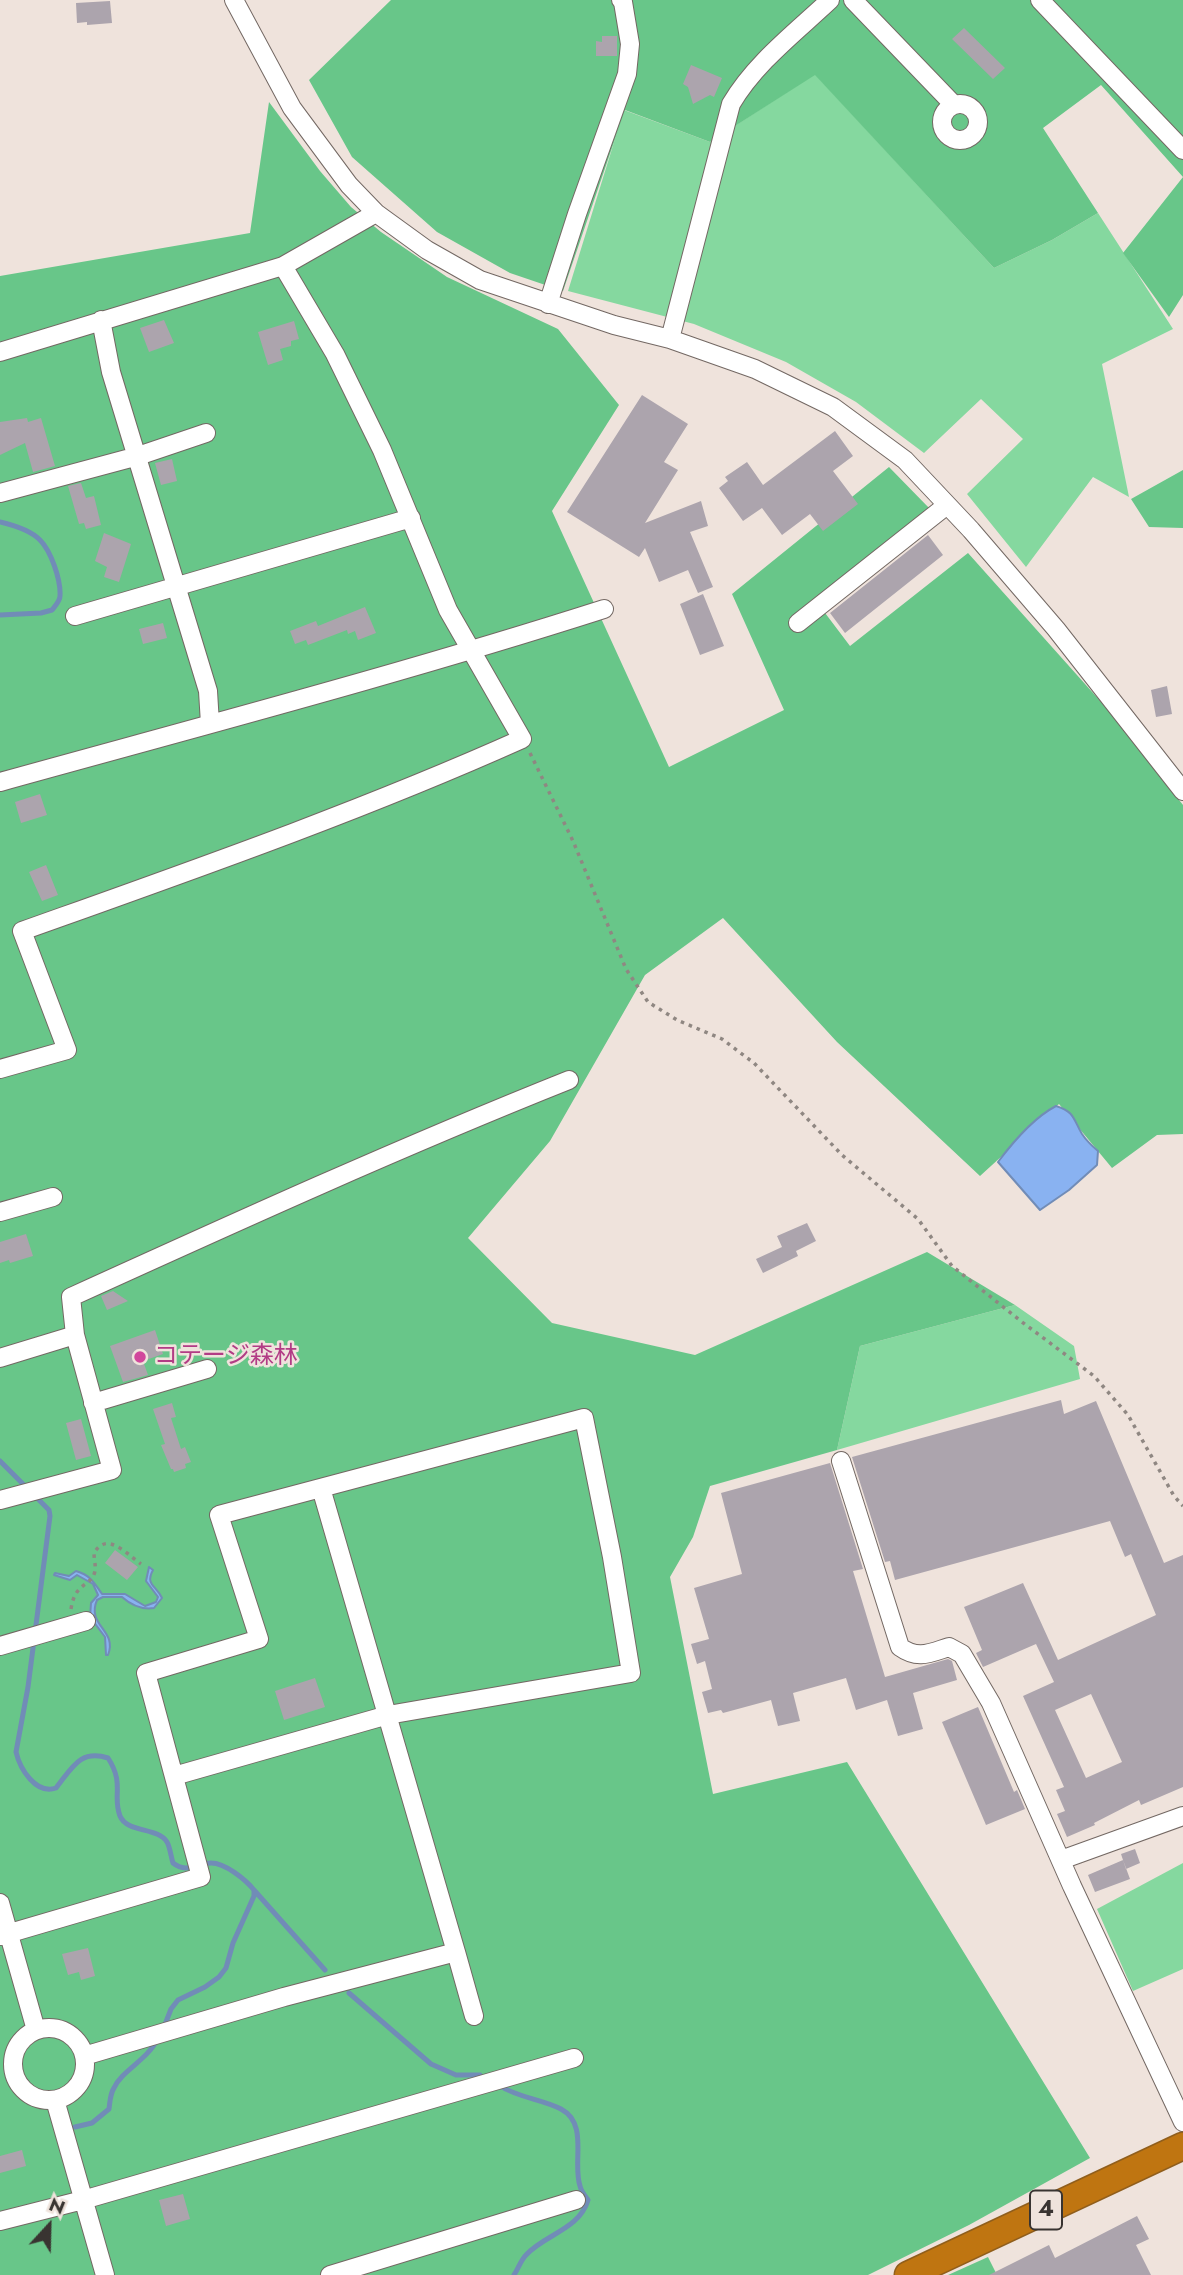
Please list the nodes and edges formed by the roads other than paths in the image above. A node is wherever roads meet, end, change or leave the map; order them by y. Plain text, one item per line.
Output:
1 (234, 0) edge
2 (831, 0) edge
3 (853, 0) edge
4 (1040, 0) edge
5 (623, 1) edge
6 (954, 105) dead end
7 (1183, 150) edge
8 (376, 212) junction
9 (284, 266) junction
10 (548, 304) junction
11 (101, 320) junction
12 (670, 339) junction
13 (0, 352) edge
14 (206, 433) dead end
15 (138, 456) junction
16 (0, 493) edge
17 (947, 505) junction
18 (411, 518) junction
19 (178, 586) junction
20 (604, 609) dead end
21 (75, 616) dead end
22 (798, 623) dead end
23 (472, 651) junction
24 (210, 724) junction
25 (0, 782) edge
26 (1183, 791) edge
27 (0, 1069) edge
28 (569, 1080) dead end
29 (53, 1197) dead end
30 (0, 1212) edge
31 (75, 1335) junction
32 (0, 1358) edge
33 (207, 1369) dead end
34 (93, 1403) junction
35 (841, 1461) dead end
36 (321, 1489) junction
37 (0, 1500) edge
38 (77, 1623) road end
39 (0, 1646) edge
40 (388, 1715) junction
41 (174, 1776) junction
42 (1183, 1816) edge
43 (1061, 1860) junction
44 (0, 1903) edge
45 (4, 1935) edge
46 (456, 1952) junction
47 (474, 2016) dead end
48 (36, 2030) junction
49 (84, 2056) junction
50 (573, 2058) dead end
51 (7, 2080) edge
52 (55, 2100) junction
53 (1183, 2122) edge
54 (1183, 2146) edge
55 (83, 2200) junction
56 (576, 2200) dead end
57 (0, 2221) edge
58 (105, 2275) edge
59 (330, 2275) edge
60 (908, 2275) edge

1 - 8 street
2 - 12 street
3 - 6 street
4 - 7 street
5 - 10 street
8 - 9 street
8 - 10 street
9 - 11 street
9 - 18 street
10 - 12 street
11 - 13 street
11 - 15 street
12 - 17 street
14 - 15 street
15 - 16 street
15 - 19 street
17 - 22 street
17 - 26 street
18 - 19 street
18 - 23 street
19 - 21 street
19 - 24 street
20 - 23 street
23 - 24 street
23 - 27 street
24 - 25 street
28 - 31 street
29 - 30 street
31 - 32 street
31 - 34 street
33 - 34 street
34 - 37 street
35 - 43 street
36 - 40 street
36 - 40 street
36 - 41 street
38 - 39 street
40 - 41 street
40 - 46 street
41 - 45 street
42 - 43 street
43 - 53 street
44 - 45 street
45 - 48 street
46 - 47 street
46 - 49 street
48 - 49 street
48 - 51 street
49 - 52 street
50 - 55 street
51 - 52 street
52 - 55 street
54 - 60 highway, 4
55 - 57 street
55 - 58 street
56 - 59 street

